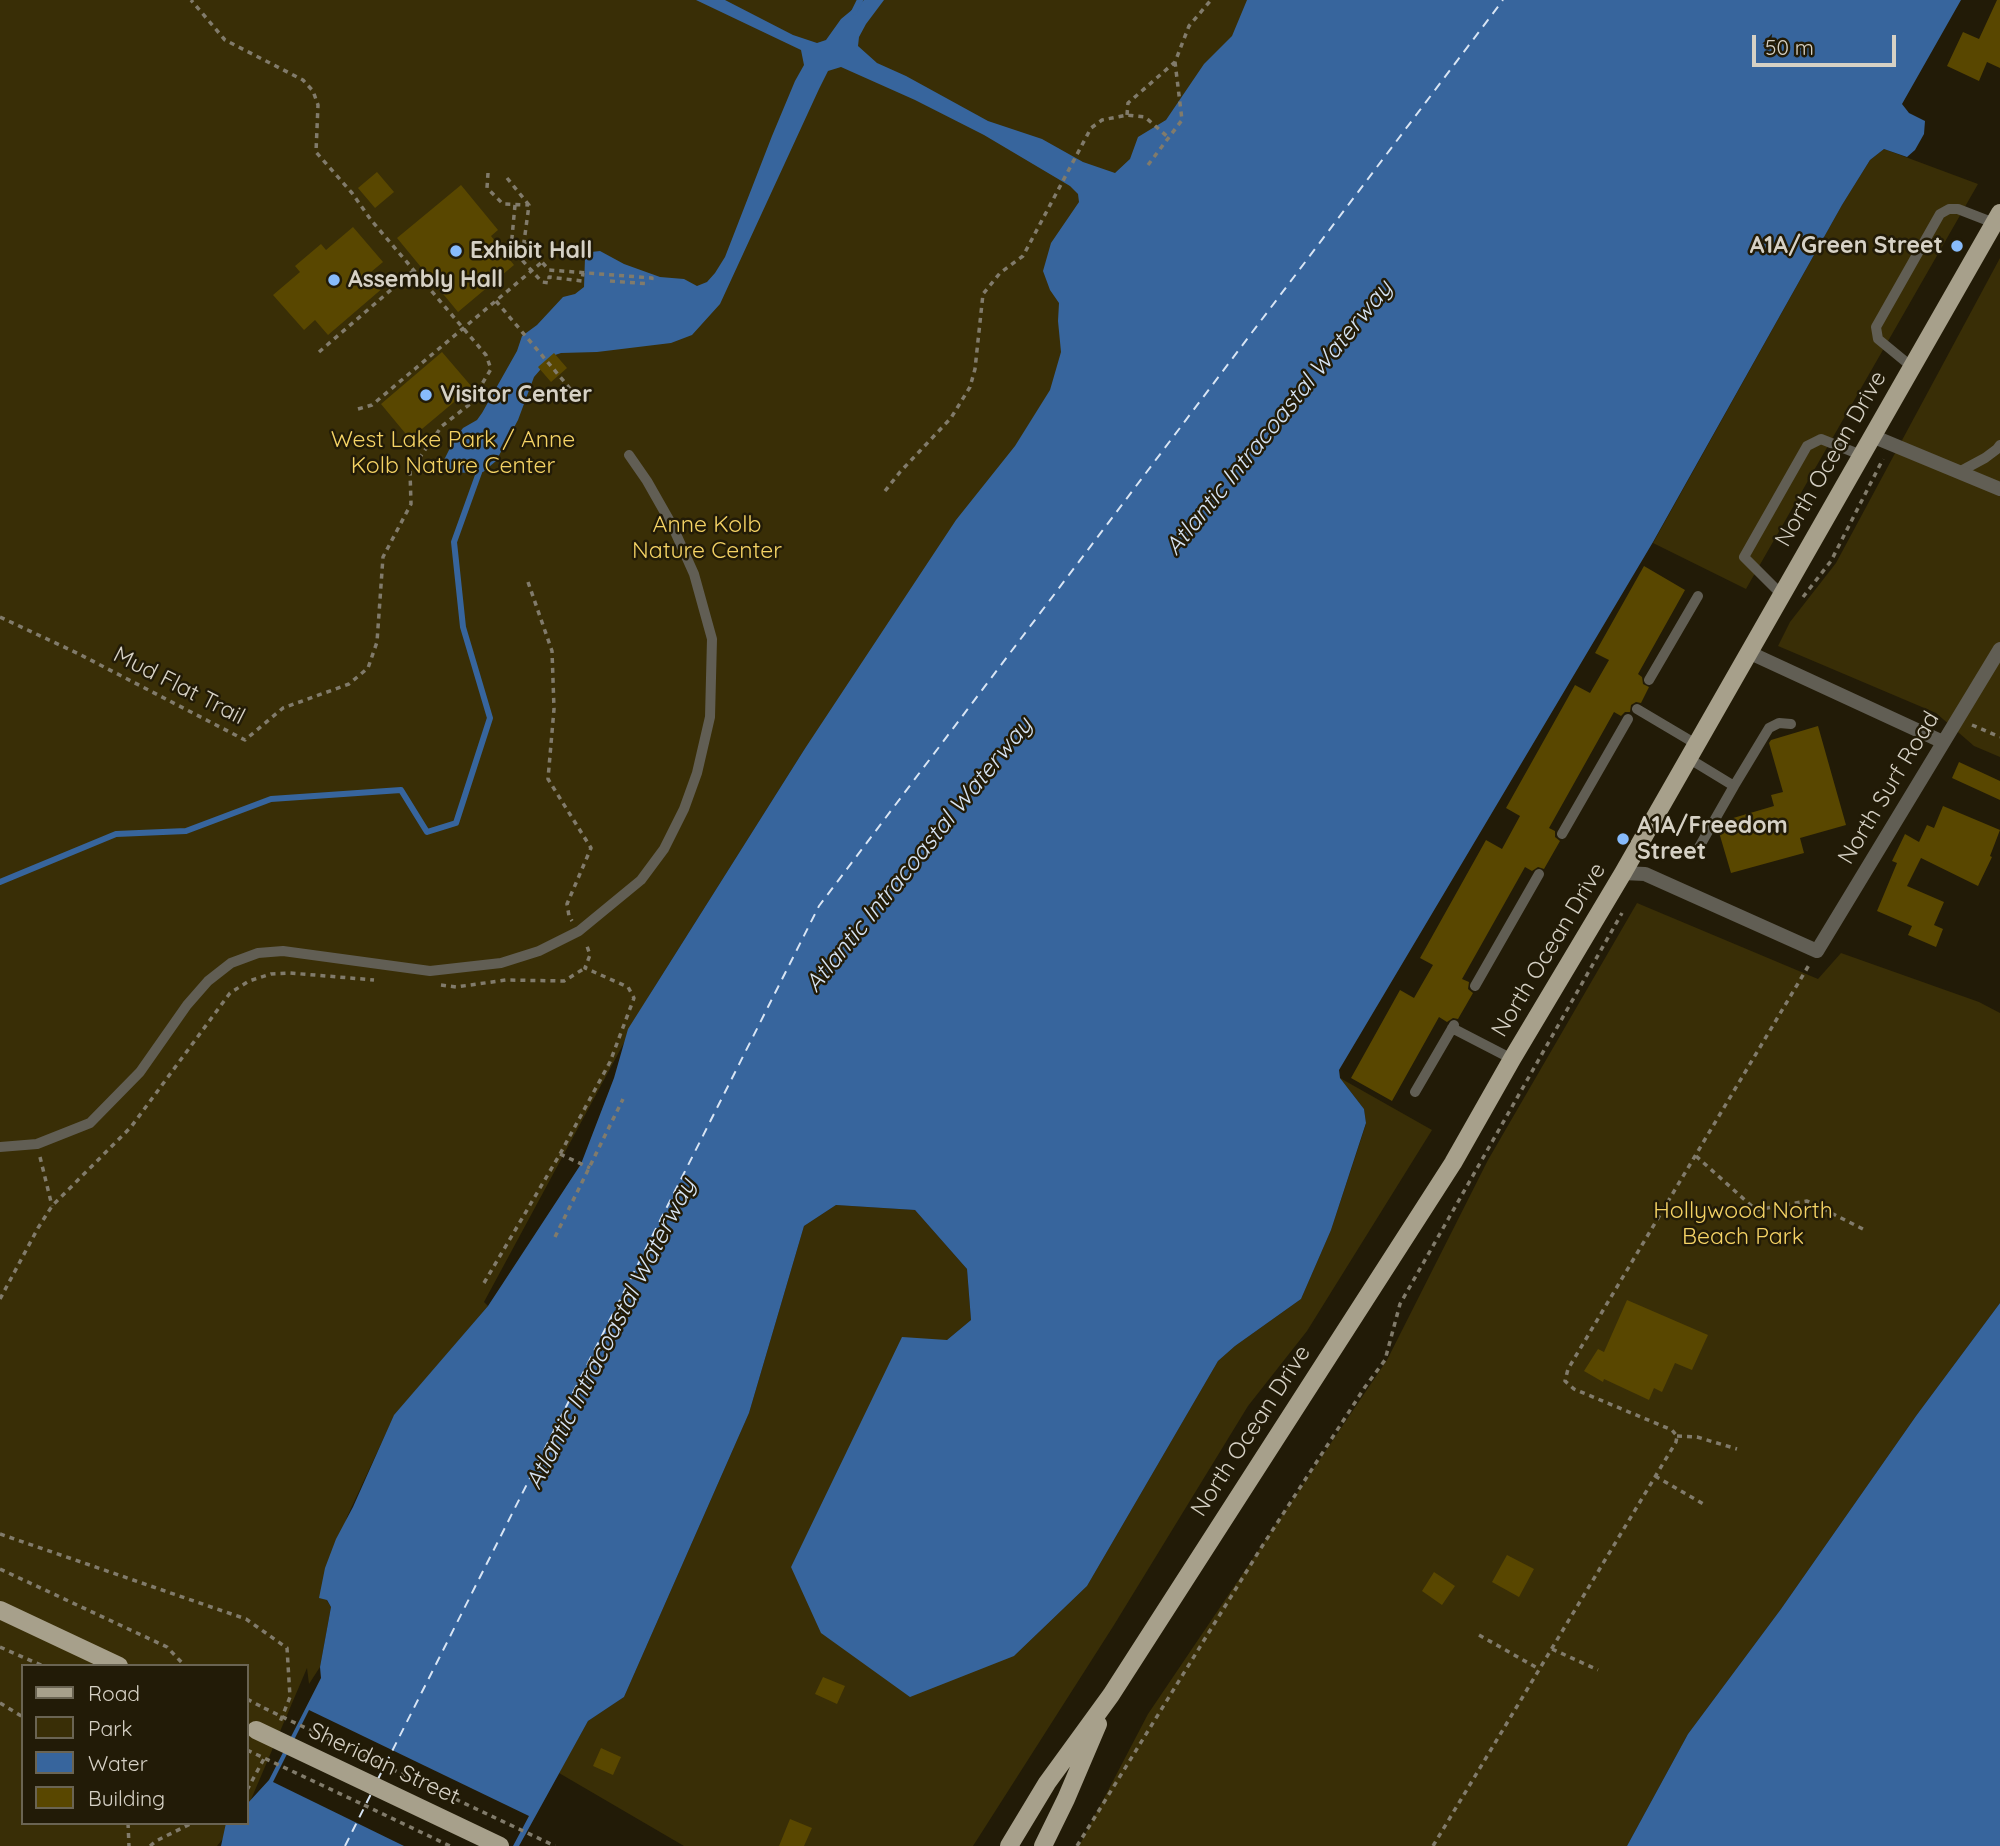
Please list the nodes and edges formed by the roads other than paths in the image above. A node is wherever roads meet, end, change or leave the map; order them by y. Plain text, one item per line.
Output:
1 (1998, 216) edge
2 (1912, 367) junction
3 (1872, 436) junction
4 (2000, 445) edge
5 (1861, 454) junction
6 (629, 455) dead end
7 (1959, 472) junction
8 (2000, 489) edge
9 (1781, 594) junction
10 (1698, 596) dead end
11 (2000, 649) edge
12 (1748, 652) junction
13 (1649, 680) dead end
14 (1637, 709) dead end
15 (1628, 719) dead end
16 (1791, 724) dead end
17 (1943, 742) junction
18 (1692, 751) junction
19 (1734, 786) junction
20 (1562, 834) dead end
21 (1698, 849) dead end
22 (1623, 873) junction
23 (1539, 874) dead end
24 (1475, 986) dead end
25 (1512, 1059) junction
26 (1415, 1092) dead end
27 (0, 1147) edge
28 (0, 1610) edge
29 (115, 1664) edge
30 (1111, 1695) junction
31 (251, 1728) edge
32 (500, 1846) edge
33 (1009, 1846) edge
34 (1043, 1846) edge

1 - 2 main road, North Ocean Drive
1 - 2 lane
2 - 3 main road, North Ocean Drive
3 - 5 main road, North Ocean Drive
3 - 7 street
4 - 7 lane
5 - 9 main road, North Ocean Drive
5 - 9 lane
6 - 27 lane
7 - 8 street
9 - 12 main road, North Ocean Drive
10 - 13 lane
11 - 17 street, North Surf Road
12 - 17 street
12 - 18 main road, North Ocean Drive
14 - 18 lane
15 - 20 lane
16 - 19 lane
17 - 22 street, North Surf Road
18 - 19 lane
18 - 22 main road, North Ocean Drive
19 - 21 lane
22 - 25 main road, North Ocean Drive
23 - 24 lane
25 - 26 lane
25 - 30 main road, North Ocean Drive
28 - 29 main road
30 - 33 main road, North Ocean Drive
30 - 34 main road, North Ocean Drive
31 - 32 main road, Sheridan Street, bridge

